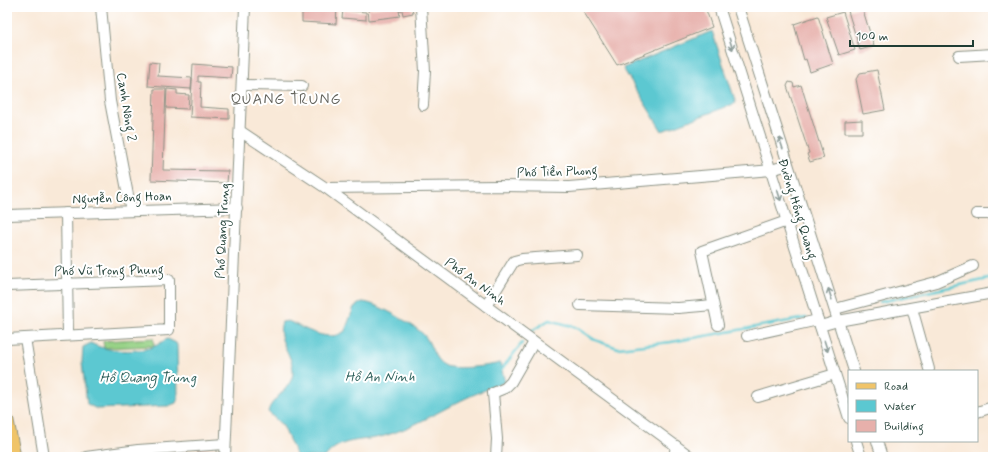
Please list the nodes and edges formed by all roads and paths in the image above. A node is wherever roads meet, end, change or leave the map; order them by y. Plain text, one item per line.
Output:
1 (102, 7) edge
2 (245, 7) edge
3 (420, 7) edge
4 (719, 7) edge
5 (738, 7) edge
6 (993, 54) edge
7 (960, 56) dead end
8 (755, 60) junction
9 (738, 65) junction
10 (242, 85) junction
11 (302, 86) dead end
12 (423, 105) dead end
13 (240, 131) junction
14 (788, 165) junction
15 (771, 170) junction
16 (326, 188) junction
17 (237, 208) junction
18 (131, 211) junction
19 (66, 213) junction
20 (976, 214) dead end
21 (993, 214) edge
22 (7, 215) edge
23 (787, 221) junction
24 (577, 255) dead end
25 (973, 266) dead end
26 (67, 284) junction
27 (7, 286) edge
28 (993, 293) edge
29 (580, 305) dead end
30 (713, 305) junction
31 (486, 306) junction
32 (912, 308) junction
33 (834, 309) junction
34 (838, 321) junction
35 (819, 323) junction
36 (718, 326) dead end
37 (68, 335) junction
38 (748, 336) dead end
39 (25, 338) junction
40 (7, 339) edge
41 (534, 342) junction
42 (929, 369) dead end
43 (854, 370) edge
44 (835, 374) junction
45 (758, 397) dead end
46 (993, 408) edge
47 (978, 412) edge
48 (848, 415) edge
49 (7, 421) edge
50 (856, 442) edge
51 (879, 442) edge
52 (225, 444) junction
53 (676, 446) junction
54 (14, 457) edge
55 (44, 457) edge
56 (86, 457) edge
57 (225, 457) edge
58 (496, 457) edge
59 (674, 457) edge
60 (691, 457) edge
61 (861, 457) edge
62 (882, 457) edge

1 - 18 street, Canh Nông 2
2 - 10 street, Phố Quang Trung
3 - 12 street
4 -> 9 street, Đường Hồng Quang
5 - 8 street, Đường Hồng Quang
6 - 7 street
8 - 9 street
14 -> 8 street, Đường Hồng Quang
9 - 15 street, Đường Hồng Quang
10 - 11 street
10 - 13 street, Phố Quang Trung
13 - 16 street, Phố An Ninh
13 - 17 street, Phố Quang Trung
14 - 15 street, Phố Tiền Phong
33 -> 14 street, Đường Hồng Quang
15 - 16 street, Phố Tiền Phong
15 -> 23 street, Đường Hồng Quang
16 - 31 street, Phố An Ninh
17 - 18 street, Nguyễn Công Hoan
17 - 52 street, Phố Quang Trung
18 - 19 street, Nguyễn Công Hoan
19 - 22 street, Nguyễn Công Hoan
19 - 26 street
20 - 21 street
23 - 30 street
23 - 35 street, Đường Hồng Quang
24 - 31 street
25 - 33 street
26 - 27 street, Phố Vũ Trọng Phụng
26 - 37 street
26 - 37 street, Phố Vũ Trọng Phụng
28 - 32 street
29 - 30 street
30 - 36 street
31 - 41 street, Phố An Ninh
32 - 34 street
32 - 42 street
33 - 34 street, Đường Hồng Quang
34 - 35 street
34 - 43 street, Đường Hồng Quang
35 - 38 street
35 -> 44 street, Đường Hồng Quang
37 - 39 street, Phố Vũ Trọng Phụng
39 - 40 street, Phố Vũ Trọng Phụng
39 - 55 street
41 - 53 street, Phố An Ninh
41 - 58 street
44 - 45 street
44 - 48 street, Đường Hồng Quang
46 - 47 street
49 - 54 main road
50 - 61 street
51 - 62 street
52 - 56 street
52 - 57 street, Phố Quang Trung
53 - 59 street
53 - 60 street, Phố An Ninh

